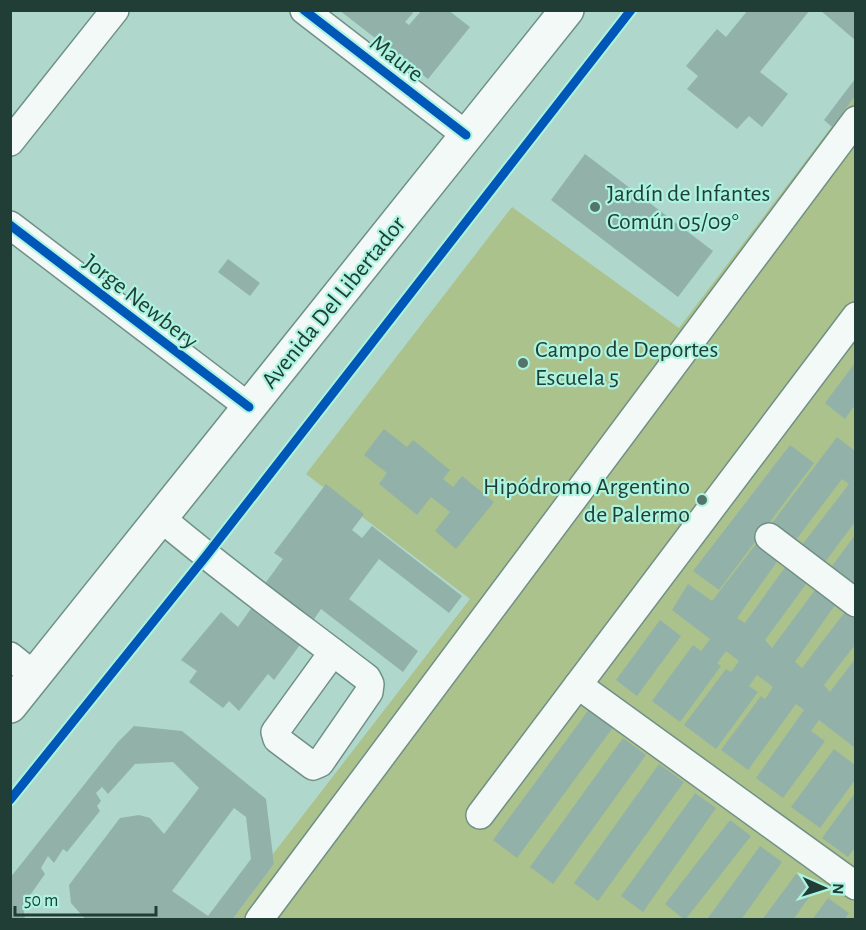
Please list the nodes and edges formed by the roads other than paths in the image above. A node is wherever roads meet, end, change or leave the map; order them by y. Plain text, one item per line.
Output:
1 (115, 10) edge
2 (304, 10) edge
3 (567, 10) edge
4 (855, 120) edge
5 (466, 135) junction
6 (10, 142) edge
7 (10, 225) edge
8 (855, 316) edge
9 (249, 407) junction
10 (161, 518) junction
11 (769, 537) dead end
12 (855, 603) edge
13 (333, 652) dead end
14 (22, 666) edge
15 (578, 685) junction
16 (10, 706) edge
17 (480, 815) dead end
18 (855, 886) edge
19 (259, 920) edge

1 - 6 street
2 - 5 street, Maure
3 - 5 main road, Avenida Del Libertador
4 - 19 street
5 - 9 main road, Avenida Del Libertador
7 - 9 street, Jorge Newbery
8 - 15 street
9 - 10 main road, Avenida Del Libertador
10 - 13 street
10 - 14 main road, Avenida Del Libertador
11 - 12 street
14 - 16 main road, Avenida Del Libertador
15 - 17 street
15 - 18 street

